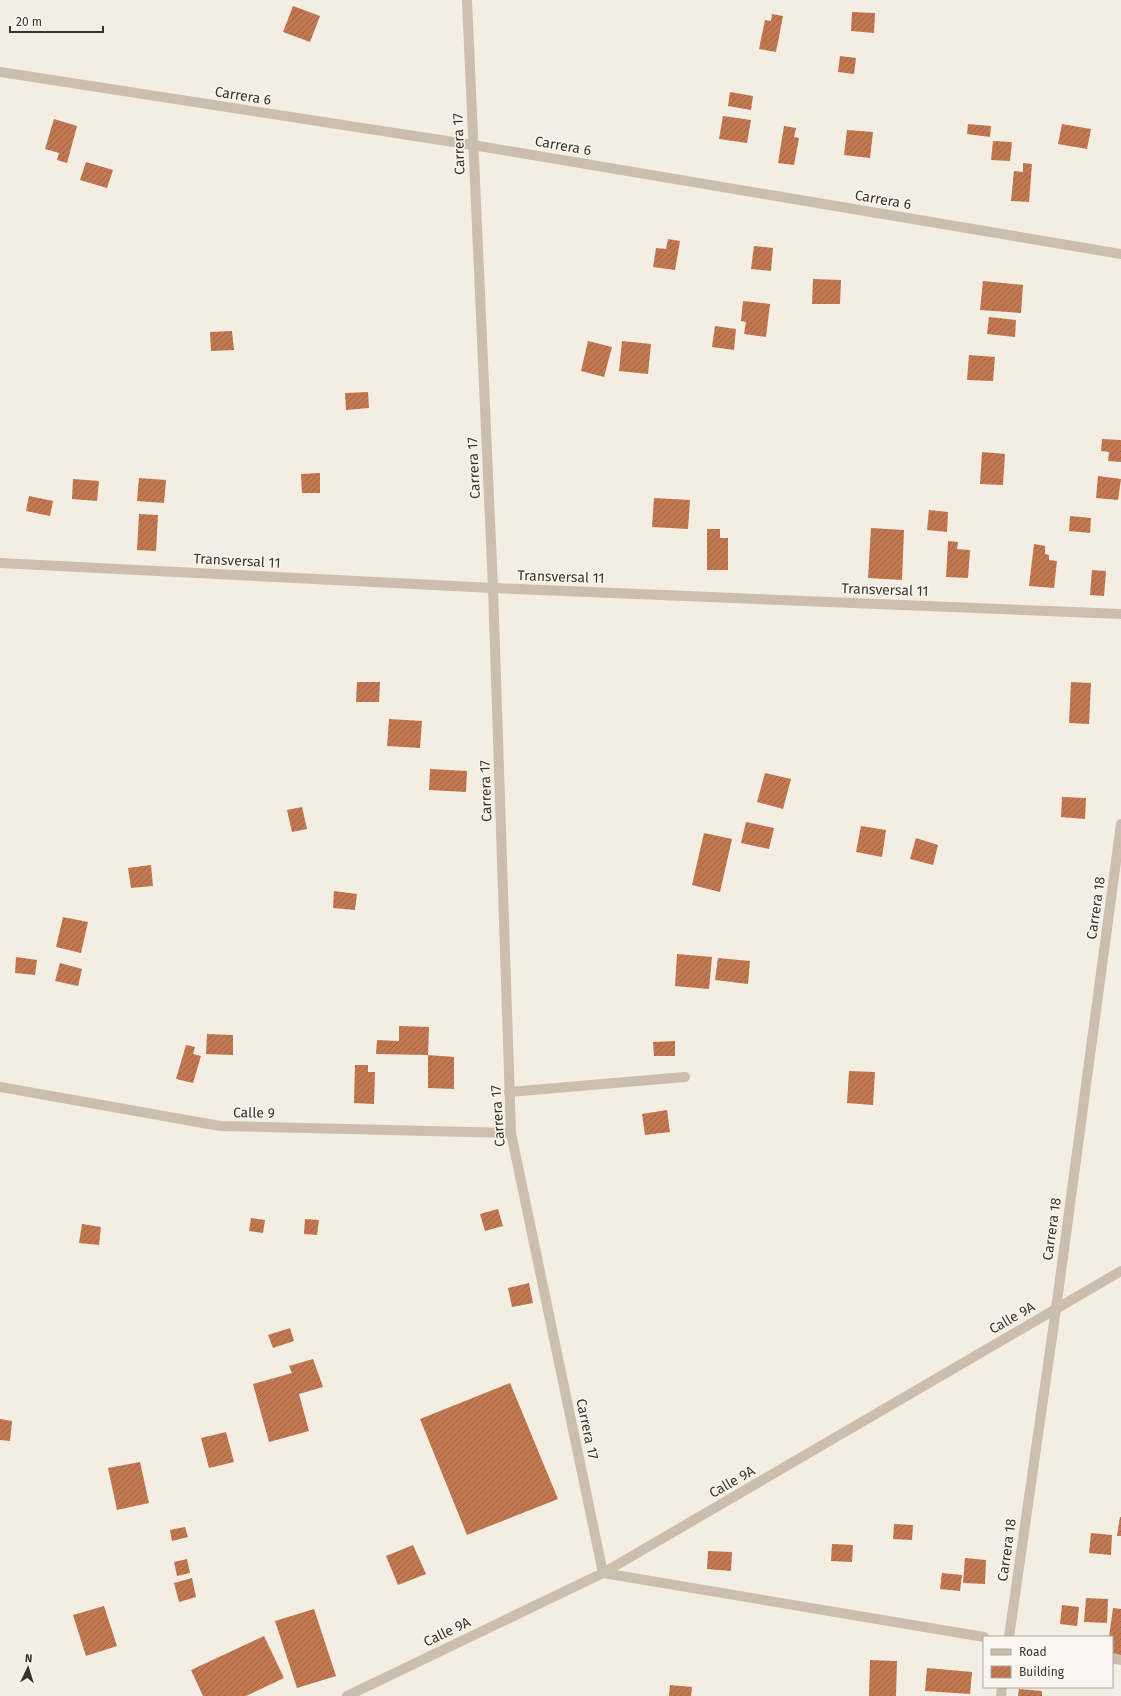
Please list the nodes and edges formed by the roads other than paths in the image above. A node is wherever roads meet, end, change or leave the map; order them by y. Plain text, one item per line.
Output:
1 (467, 0) edge
2 (0, 72) edge
3 (473, 145) junction
4 (1121, 254) edge
5 (0, 563) edge
6 (493, 588) junction
7 (1121, 614) edge
8 (1121, 824) edge
9 (685, 1076) dead end
10 (0, 1087) edge
11 (509, 1092) junction
12 (511, 1133) junction
13 (1121, 1271) edge
14 (1056, 1309) junction
15 (603, 1573) junction
16 (1009, 1636) edge
17 (983, 1637) edge
18 (347, 1696) edge

1 - 3 street, Carrera 17
2 - 3 street, Carrera 6
3 - 4 street, Carrera 6
3 - 6 street, Carrera 17
5 - 6 street, Transversal 11
6 - 7 street, Transversal 11
6 - 11 street, Carrera 17
8 - 14 street, Carrera 18
9 - 11 street
10 - 12 street, Calle 9
11 - 12 street, Carrera 17
12 - 15 street, Carrera 17
13 - 14 street, Calle 9A
14 - 15 street, Calle 9A
14 - 16 street, Carrera 18
15 - 17 street
15 - 18 street, Calle 9A

